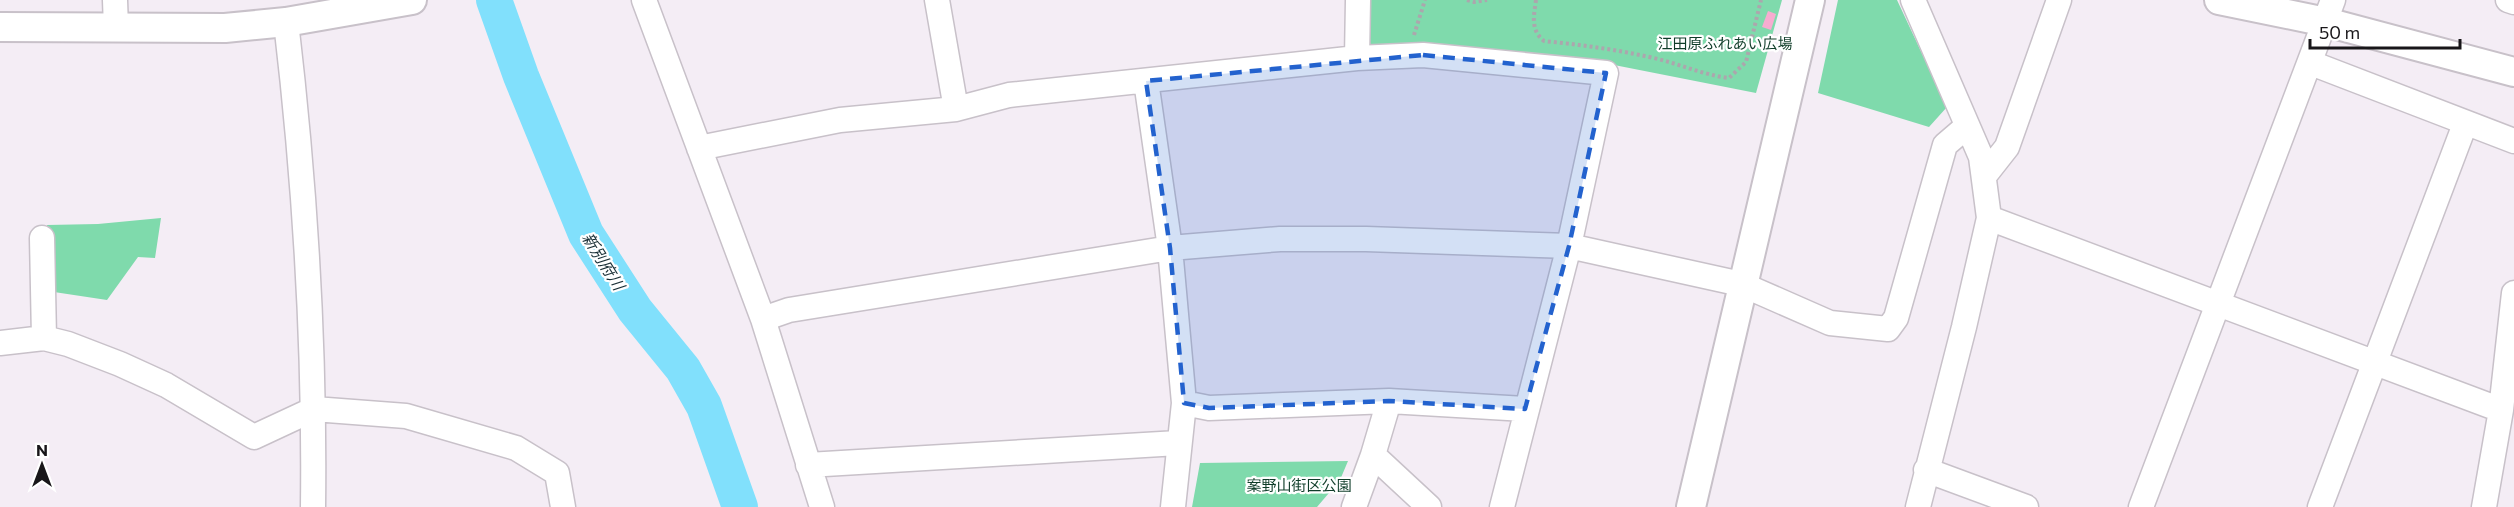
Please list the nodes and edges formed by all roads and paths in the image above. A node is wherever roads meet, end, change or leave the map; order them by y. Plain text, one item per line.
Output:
1 (115, 0) edge
2 (412, 0) edge
3 (644, 0) edge
4 (937, 0) edge
5 (1358, 0) edge
6 (1425, 0) edge
7 (1467, 0) edge
8 (1487, 0) edge
9 (1536, 0) edge
10 (1761, 0) edge
11 (1810, 0) edge
12 (1913, 0) edge
13 (2059, 0) edge
14 (2219, 0) edge
15 (2508, 0) edge
16 (2514, 2) edge
17 (2329, 11) edge
18 (286, 22) junction
19 (0, 27) edge
20 (116, 28) junction
21 (1413, 38) dead end
22 (1357, 58) junction
23 (2311, 63) junction
24 (2514, 72) edge
25 (1146, 81) junction
26 (957, 109) junction
27 (2465, 124) junction
28 (1966, 127) junction
29 (2514, 141) edge
30 (699, 148) junction
31 (1985, 175) junction
32 (1989, 218) junction
33 (42, 238) dead end
34 (1569, 246) junction
35 (1170, 248) junction
36 (1741, 284) junction
37 (2514, 292) edge
38 (2217, 303) junction
39 (763, 319) junction
40 (44, 339) junction
41 (0, 343) edge
42 (2375, 363) junction
43 (1389, 401) junction
44 (1184, 403) junction
45 (314, 409) junction
46 (1525, 409) junction
47 (2501, 410) junction
48 (1178, 443) junction
49 (1373, 455) junction
50 (2503, 462) edge
51 (808, 465) junction
52 (1926, 470) junction
53 (313, 507) edge
54 (562, 507) edge
55 (822, 507) edge
56 (1173, 507) edge
57 (1354, 507) edge
58 (1429, 507) edge
59 (1502, 507) edge
60 (1691, 507) edge
61 (1918, 507) edge
62 (2026, 507) edge
63 (2141, 507) edge
64 (2320, 507) edge
65 (2484, 507) edge

1 - 20 street
2 - 18 street
3 - 30 street
4 - 26 street
5 - 22 street
6 - 21 path
7 - 8 path
9 - 10 path
11 - 36 street
12 - 28 street
13 - 31 street
14 - 17 street
15 - 16 street
17 - 23 street
17 - 24 street
18 - 20 street
18 - 45 street
19 - 20 street
22 - 25 street
22 - 34 street
23 - 27 street
23 - 38 street
25 - 26 street
25 - 35 street
26 - 30 street
27 - 29 street
27 - 42 street
28 - 31 street
28 - 36 street
30 - 39 street
31 - 32 street
32 - 38 street
32 - 52 street
33 - 40 street
34 - 35 street
34 - 36 street
34 - 46 street
35 - 39 street
35 - 44 street
36 - 60 street
37 - 47 street
38 - 42 street
38 - 63 street
39 - 51 street
40 - 41 street
40 - 45 street
42 - 47 street
42 - 64 street
43 - 44 street
43 - 46 street
43 - 49 street
44 - 48 street
45 - 53 street
45 - 54 street
46 - 59 street
47 - 50 street
48 - 51 street
48 - 56 street
49 - 57 street
49 - 58 street
50 - 65 street
51 - 55 street
52 - 61 street
52 - 62 street

